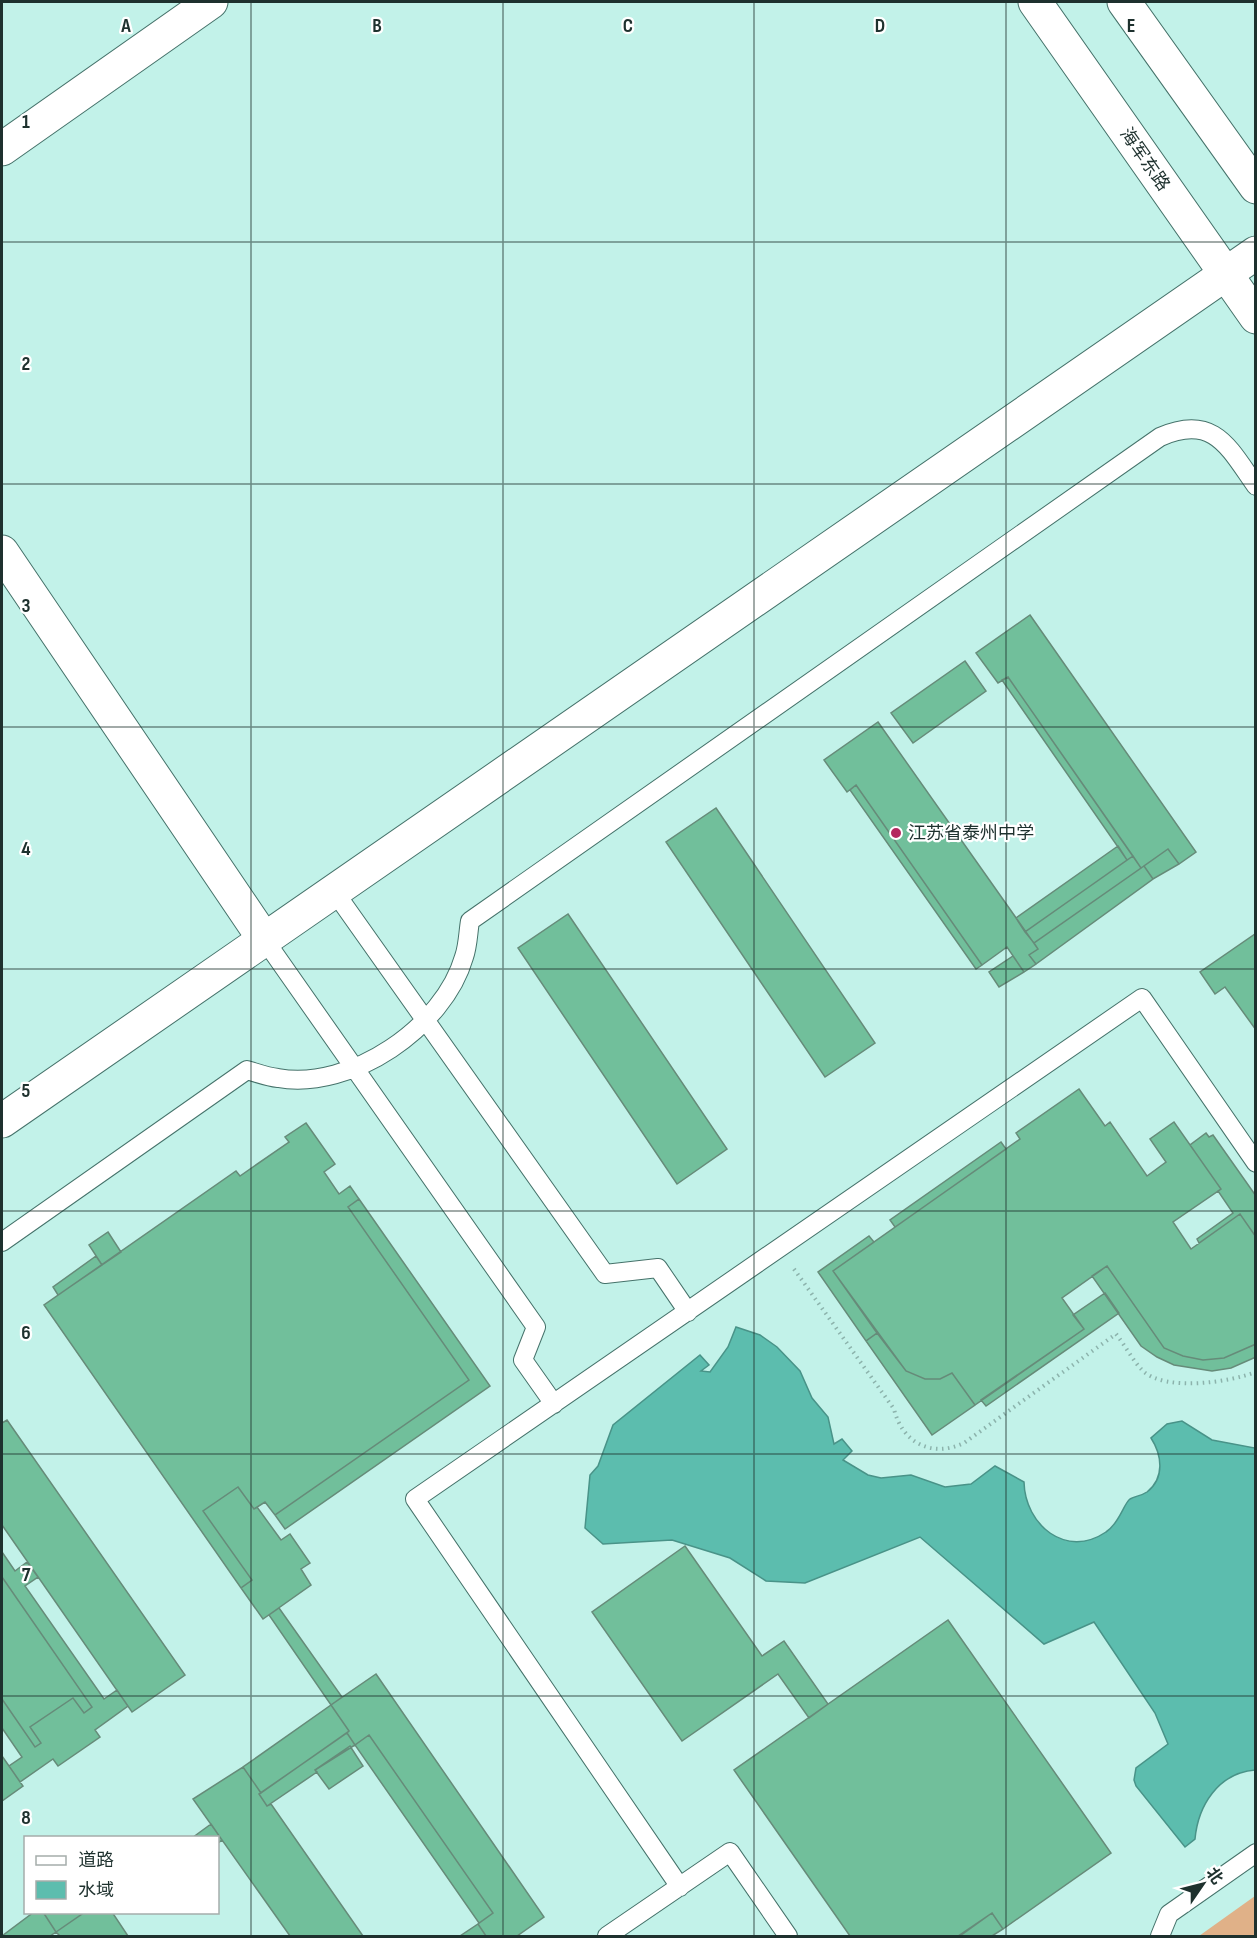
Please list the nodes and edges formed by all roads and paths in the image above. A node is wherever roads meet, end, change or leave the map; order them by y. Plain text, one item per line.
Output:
1 (211, 2) edge
2 (1035, 2) edge
3 (1124, 2) edge
4 (2, 149) edge
5 (1256, 187) edge
6 (1256, 253) edge
7 (1226, 274) junction
8 (1256, 317) edge
9 (1256, 486) edge
10 (2, 552) edge
11 (334, 891) junction
12 (264, 939) junction
13 (425, 1020) junction
14 (354, 1067) junction
15 (2, 1121) edge
16 (1256, 1163) edge
17 (2, 1242) edge
18 (780, 1249) junction
19 (688, 1312) junction
20 (1256, 1372) edge
21 (554, 1404) junction
22 (1256, 1853) edge
23 (680, 1887) junction
24 (607, 1936) edge
25 (788, 1936) edge
26 (1160, 1936) edge

1 - 4 street
2 - 7 street, 海军东路
3 - 5 street
6 - 7 street
7 - 8 street, 海军东路
7 - 11 street
9 - 13 lane
10 - 12 street
11 - 12 street
11 - 13 lane
12 - 14 lane
12 - 15 street
13 - 14 lane
13 - 19 lane
14 - 17 lane
14 - 21 lane
16 - 18 lane
18 - 19 lane
18 - 20 path
19 - 21 lane
21 - 23 lane
22 - 26 lane
23 - 24 lane
23 - 25 lane

